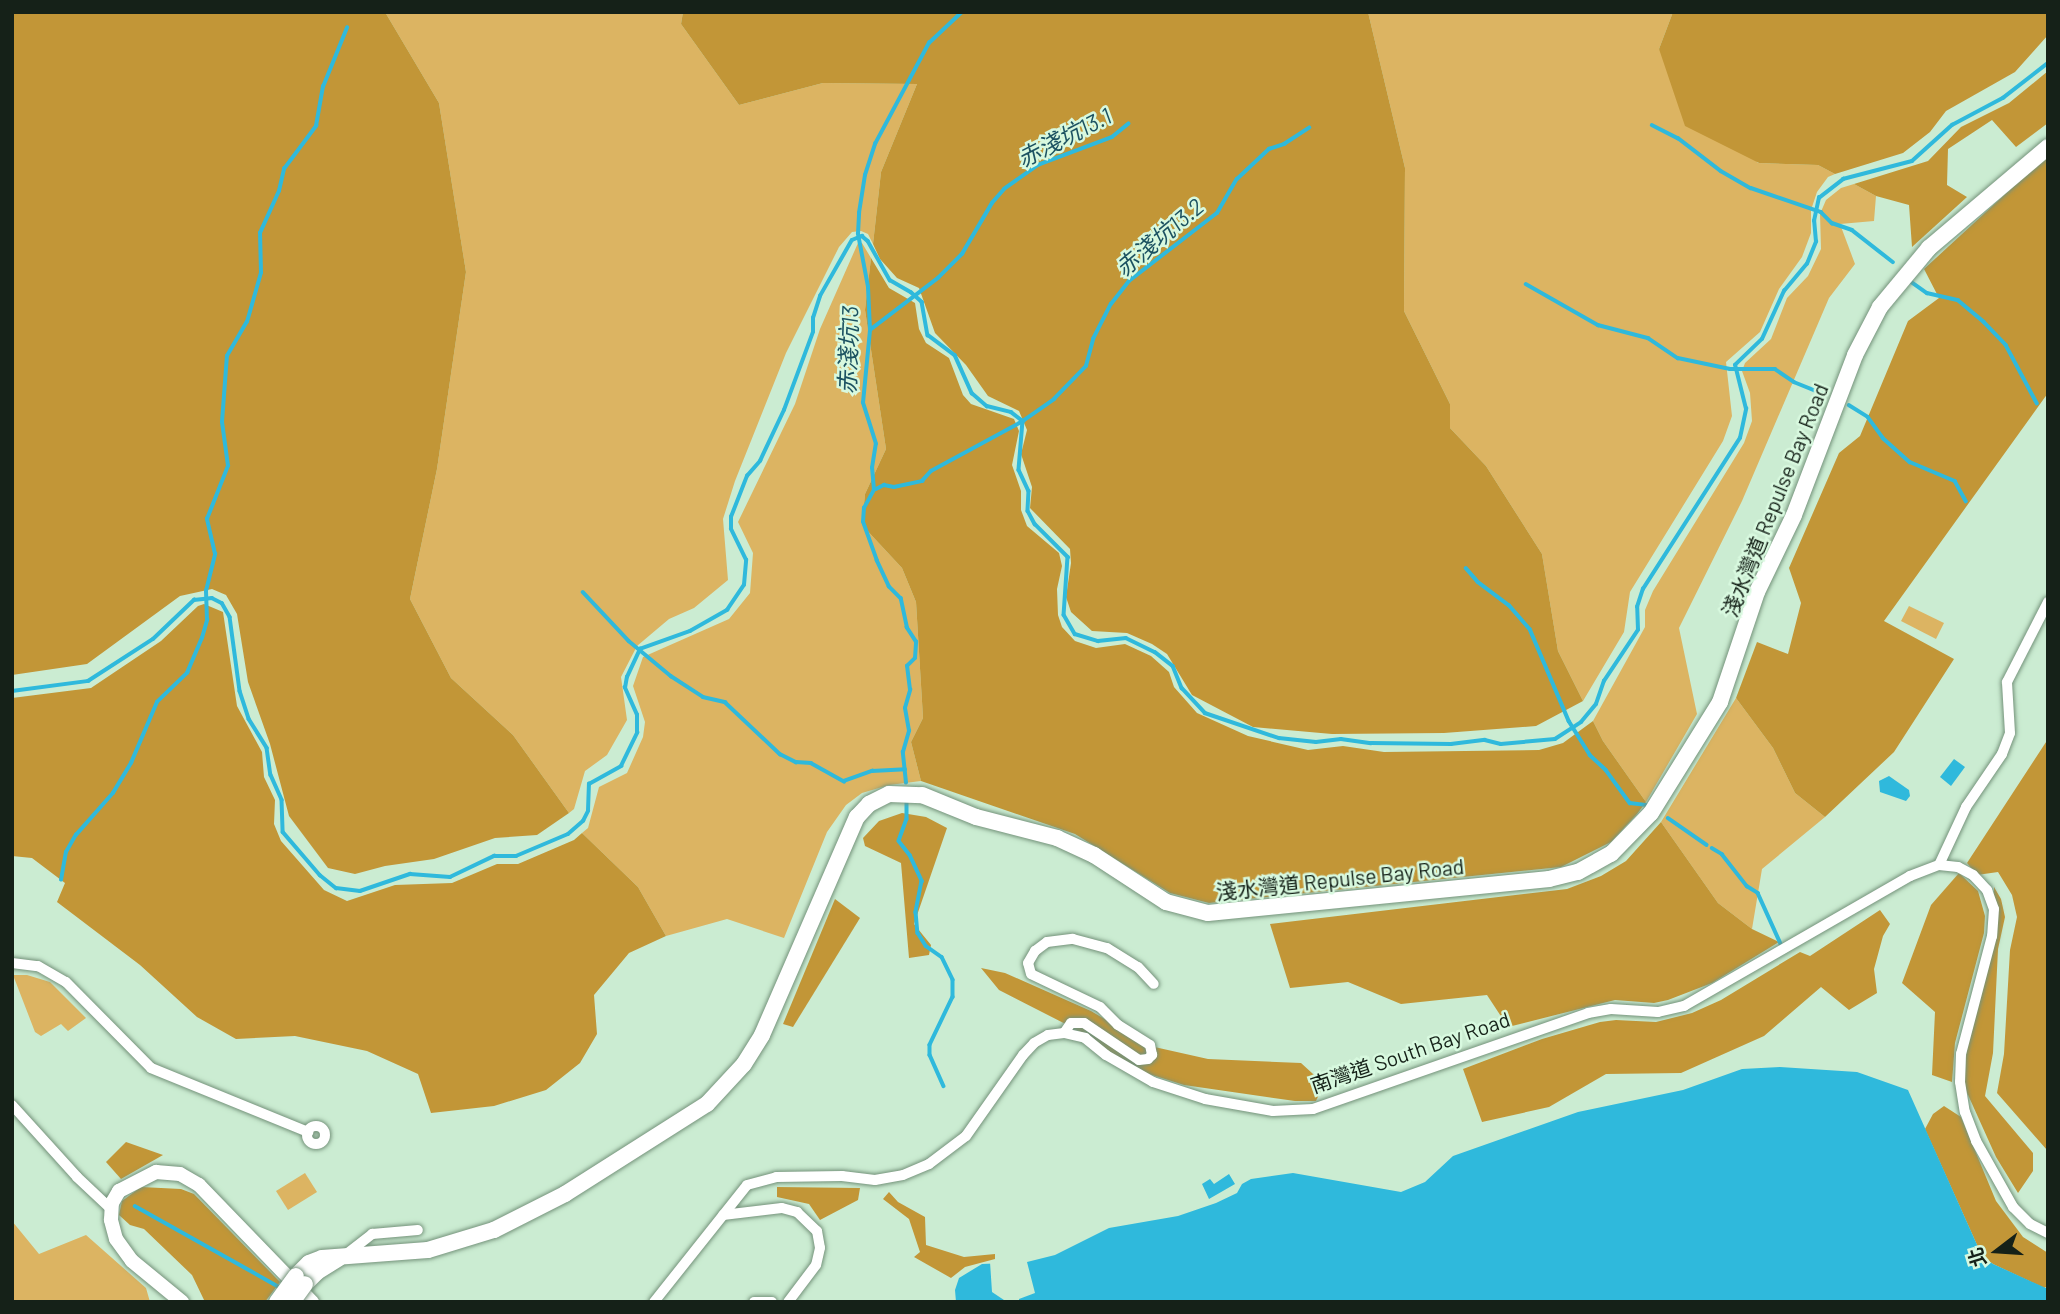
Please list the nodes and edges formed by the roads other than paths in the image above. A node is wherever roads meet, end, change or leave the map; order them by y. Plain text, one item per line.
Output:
1 (2048, 146) edge
2 (2048, 602) edge
3 (1940, 866) junction
4 (12, 963) edge
5 (1154, 984) dead end
6 (1065, 1033) junction
7 (12, 1105) edge
8 (308, 1132) dead end
9 (110, 1208) junction
10 (723, 1215) junction
11 (418, 1230) dead end
12 (2048, 1233) edge
13 (344, 1255) junction
14 (301, 1280) junction
15 (787, 1301) edge
16 (182, 1302) edge
17 (277, 1302) edge
18 (292, 1302) edge
19 (312, 1302) edge
20 (654, 1302) edge
21 (754, 1302) edge
22 (772, 1302) edge

1 - 13 main road, 淺水灣道 Repulse Bay Road
2 - 3 street
3 - 6 street, 南灣道 South Bay Road
3 - 12 street
4 - 8 street
5 - 6 street
6 - 10 street
7 - 9 street
9 - 16 street
9 - 19 street
10 - 15 street
10 - 20 street
11 - 13 street
13 - 14 main road, 淺水灣道 Repulse Bay Road
14 - 17 main road, 淺水灣道 Repulse Bay Road, bridge
14 - 18 main road, 淺水灣道 Repulse Bay Road, bridge
21 - 22 street

